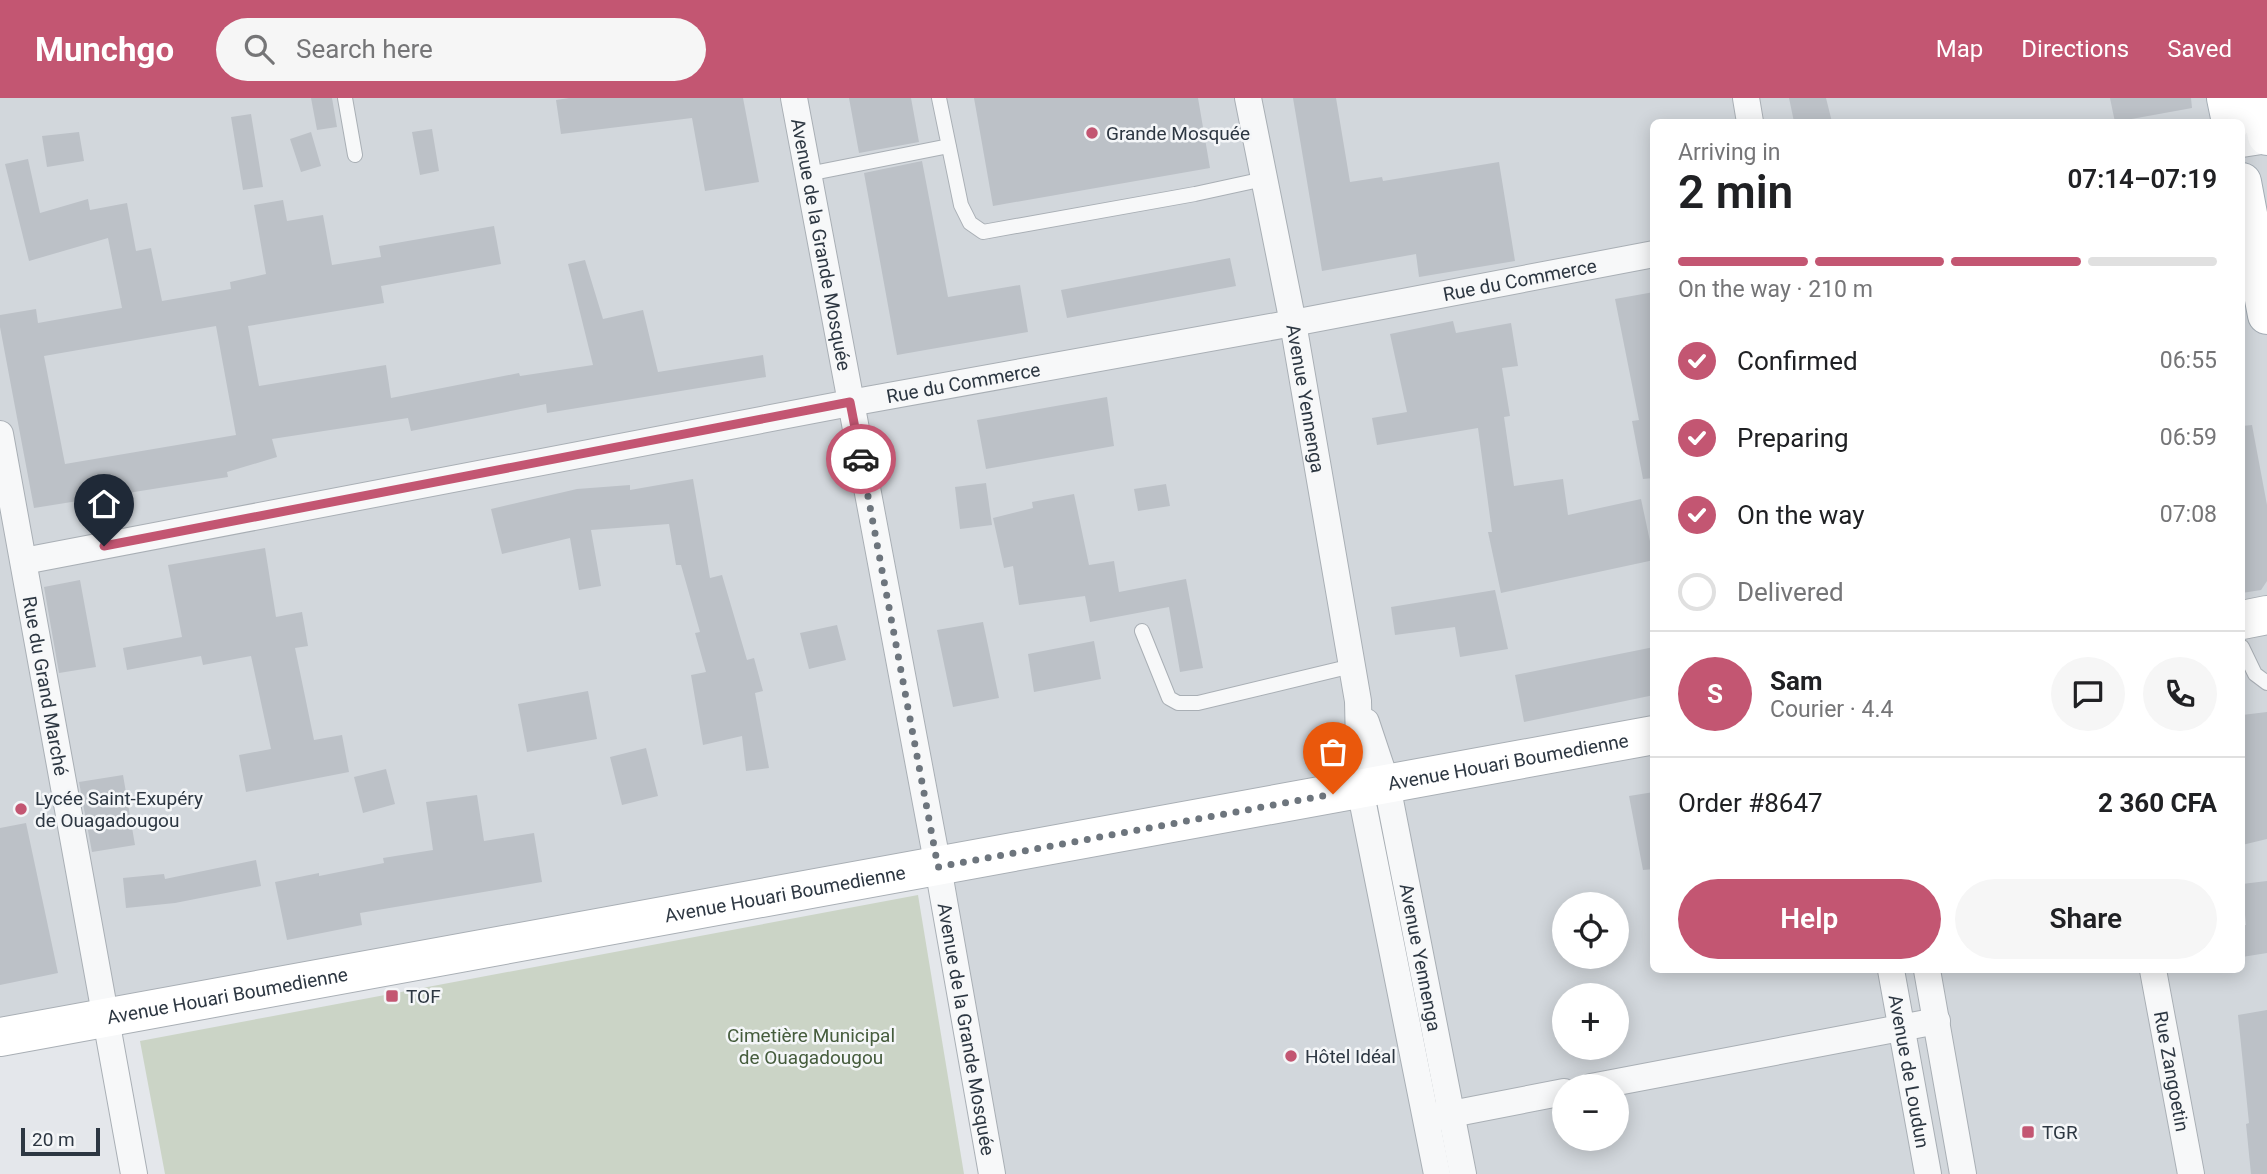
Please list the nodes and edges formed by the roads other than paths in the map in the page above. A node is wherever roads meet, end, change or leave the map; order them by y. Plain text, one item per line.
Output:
1 (345, 98) edge
2 (794, 98) edge
3 (939, 98) edge
4 (1248, 98) edge
5 (1746, 98) edge
6 (2226, 98) edge
7 (2260, 98) edge
8 (1750, 119) edge
9 (2230, 119) edge
10 (2267, 138) edge
11 (2245, 143) edge
12 (949, 146) junction
13 (355, 155) dead end
14 (808, 174) junction
15 (1264, 179) junction
16 (2245, 197) edge
17 (1650, 255) edge
18 (2267, 315) edge
19 (1293, 323) junction
20 (850, 402) junction
21 (0, 434) edge
22 (24, 561) junction
23 (2267, 615) edge
24 (2245, 619) edge
25 (1142, 631) dead end
26 (2245, 653) edge
27 (1352, 666) junction
28 (2267, 683) edge
29 (1650, 735) edge
30 (1374, 787) junction
31 (938, 867) junction
32 (1892, 973) edge
33 (1928, 973) edge
34 (2154, 973) edge
35 (105, 1018) junction
36 (1937, 1021) junction
37 (1901, 1027) junction
38 (0, 1038) edge
39 (1629, 1080) edge
40 (1552, 1094) edge
41 (1439, 1116) junction
42 (134, 1174) edge
43 (992, 1174) edge
44 (1437, 1174) edge
45 (1463, 1174) edge
46 (1928, 1174) edge
47 (1964, 1174) edge
48 (2191, 1174) edge

1 - 13 lane
2 - 14 street, Avenue de la Grande Mosquée
3 - 12 lane
4 - 15 street, Avenue Yennenga
5 - 8 street
6 - 9 main road
7 - 10 main road
10 - 11 street
12 - 14 lane
12 - 15 lane
14 - 20 street, Avenue de la Grande Mosquée
15 - 19 street, Avenue Yennenga
16 - 18 main road
17 - 19 street, Rue du Commerce
19 - 20 street, Rue du Commerce
19 - 27 street, Avenue Yennenga
20 - 22 street, Rue du Commerce
20 - 31 street, Avenue de la Grande Mosquée
21 - 22 street, Rue du Grand Marché
22 - 35 street, Rue du Grand Marché
23 - 24 main road
25 - 27 lane
26 - 28 lane
27 - 30 street, Avenue Yennenga
29 - 30 main road, Avenue Houari Boumedienne
30 - 31 main road, Avenue Houari Boumedienne
30 - 41 street, Avenue Yennenga
31 - 35 main road, Avenue Houari Boumedienne
31 - 43 street, Avenue de la Grande Mosquée
32 - 37 street, Avenue de Loudun
33 - 36 street, Avenue de Loudun
34 - 48 street, Rue Zangoetin
35 - 38 main road, Avenue Houari Boumedienne
35 - 42 street, Rue du Grand Marché
36 - 37 street
36 - 47 street, Avenue de Loudun
37 - 39 street
37 - 46 street, Avenue de Loudun
40 - 41 street
41 - 44 street, Avenue Yennenga
41 - 45 street, Avenue Yennenga

